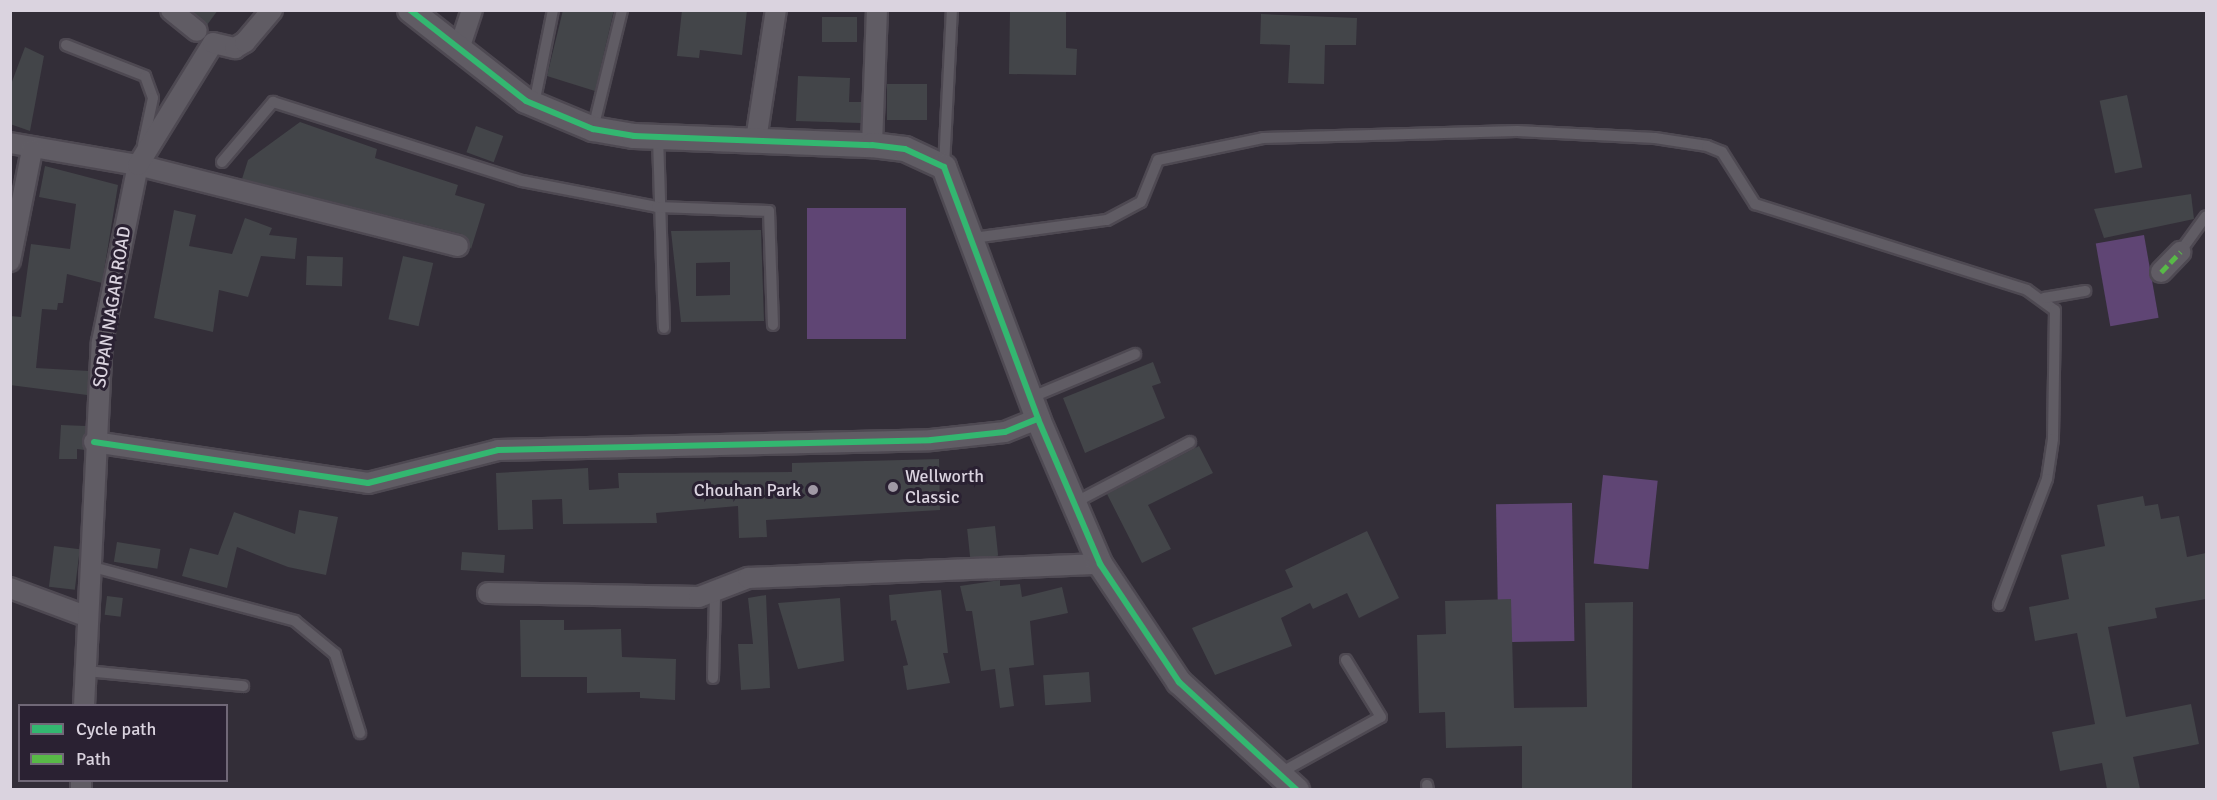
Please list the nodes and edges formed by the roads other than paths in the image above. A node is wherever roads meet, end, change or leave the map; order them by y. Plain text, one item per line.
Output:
1 (171, 10) edge
2 (272, 10) edge
3 (410, 10) edge
4 (472, 10) edge
5 (554, 10) edge
6 (622, 10) edge
7 (776, 10) edge
8 (878, 10) edge
9 (952, 10) edge
10 (197, 31) dead end
11 (66, 45) dead end
12 (459, 49) junction
13 (534, 105) junction
14 (593, 129) junction
15 (658, 137) junction
16 (756, 140) junction
17 (10, 143) edge
18 (872, 145) junction
19 (32, 150) junction
20 (222, 162) dead end
21 (138, 165) junction
22 (944, 167) junction
23 (657, 207) junction
24 (2206, 216) edge
25 (973, 238) junction
26 (458, 246) dead end
27 (12, 249) edge
28 (2180, 252) joint
29 (2161, 272) dead end
30 (2085, 291) dead end
31 (2044, 298) junction
32 (773, 325) dead end
33 (664, 328) dead end
34 (1135, 354) dead end
35 (1034, 409) junction
36 (93, 442) junction
37 (1190, 442) dead end
38 (1074, 504) junction
39 (1100, 564) junction
40 (89, 566) junction
41 (10, 588) edge
42 (488, 594) dead end
43 (715, 594) junction
44 (1999, 605) dead end
45 (88, 617) junction
46 (1346, 660) dead end
47 (86, 671) junction
48 (713, 678) dead end
49 (243, 686) dead end
50 (84, 704) edge
51 (360, 733) dead end
52 (1280, 773) junction
53 (1297, 789) edge

1 - 10 street
2 - 21 street, SOPAN NAGAR ROAD
3 - 12 street
4 - 12 street
5 - 13 lane
6 - 14 lane
7 - 16 street
8 - 18 street
9 - 22 lane
11 - 21 lane
12 - 13 street
13 - 14 street
14 - 15 street
15 - 16 street
15 - 23 lane
16 - 18 street
17 - 19 street
18 - 22 street
19 - 21 street
19 - 27 street
20 - 23 lane
21 - 26 street
21 - 36 street, SOPAN NAGAR ROAD
22 - 25 street
23 - 32 lane
23 - 33 lane
24 - 28 lane
25 - 31 lane
25 - 35 street
28 - 29 street
30 - 31 lane
31 - 44 lane
34 - 35 lane
35 - 36 street
35 - 38 street
36 - 40 street, SOPAN NAGAR ROAD
37 - 38 lane
38 - 39 street
39 - 43 street
39 - 52 street
40 - 45 street, SOPAN NAGAR ROAD
40 - 51 lane
41 - 45 street
42 - 43 street
43 - 48 lane
45 - 47 street, SOPAN NAGAR ROAD
46 - 52 lane
47 - 49 lane
47 - 50 street, SOPAN NAGAR ROAD
52 - 53 street

